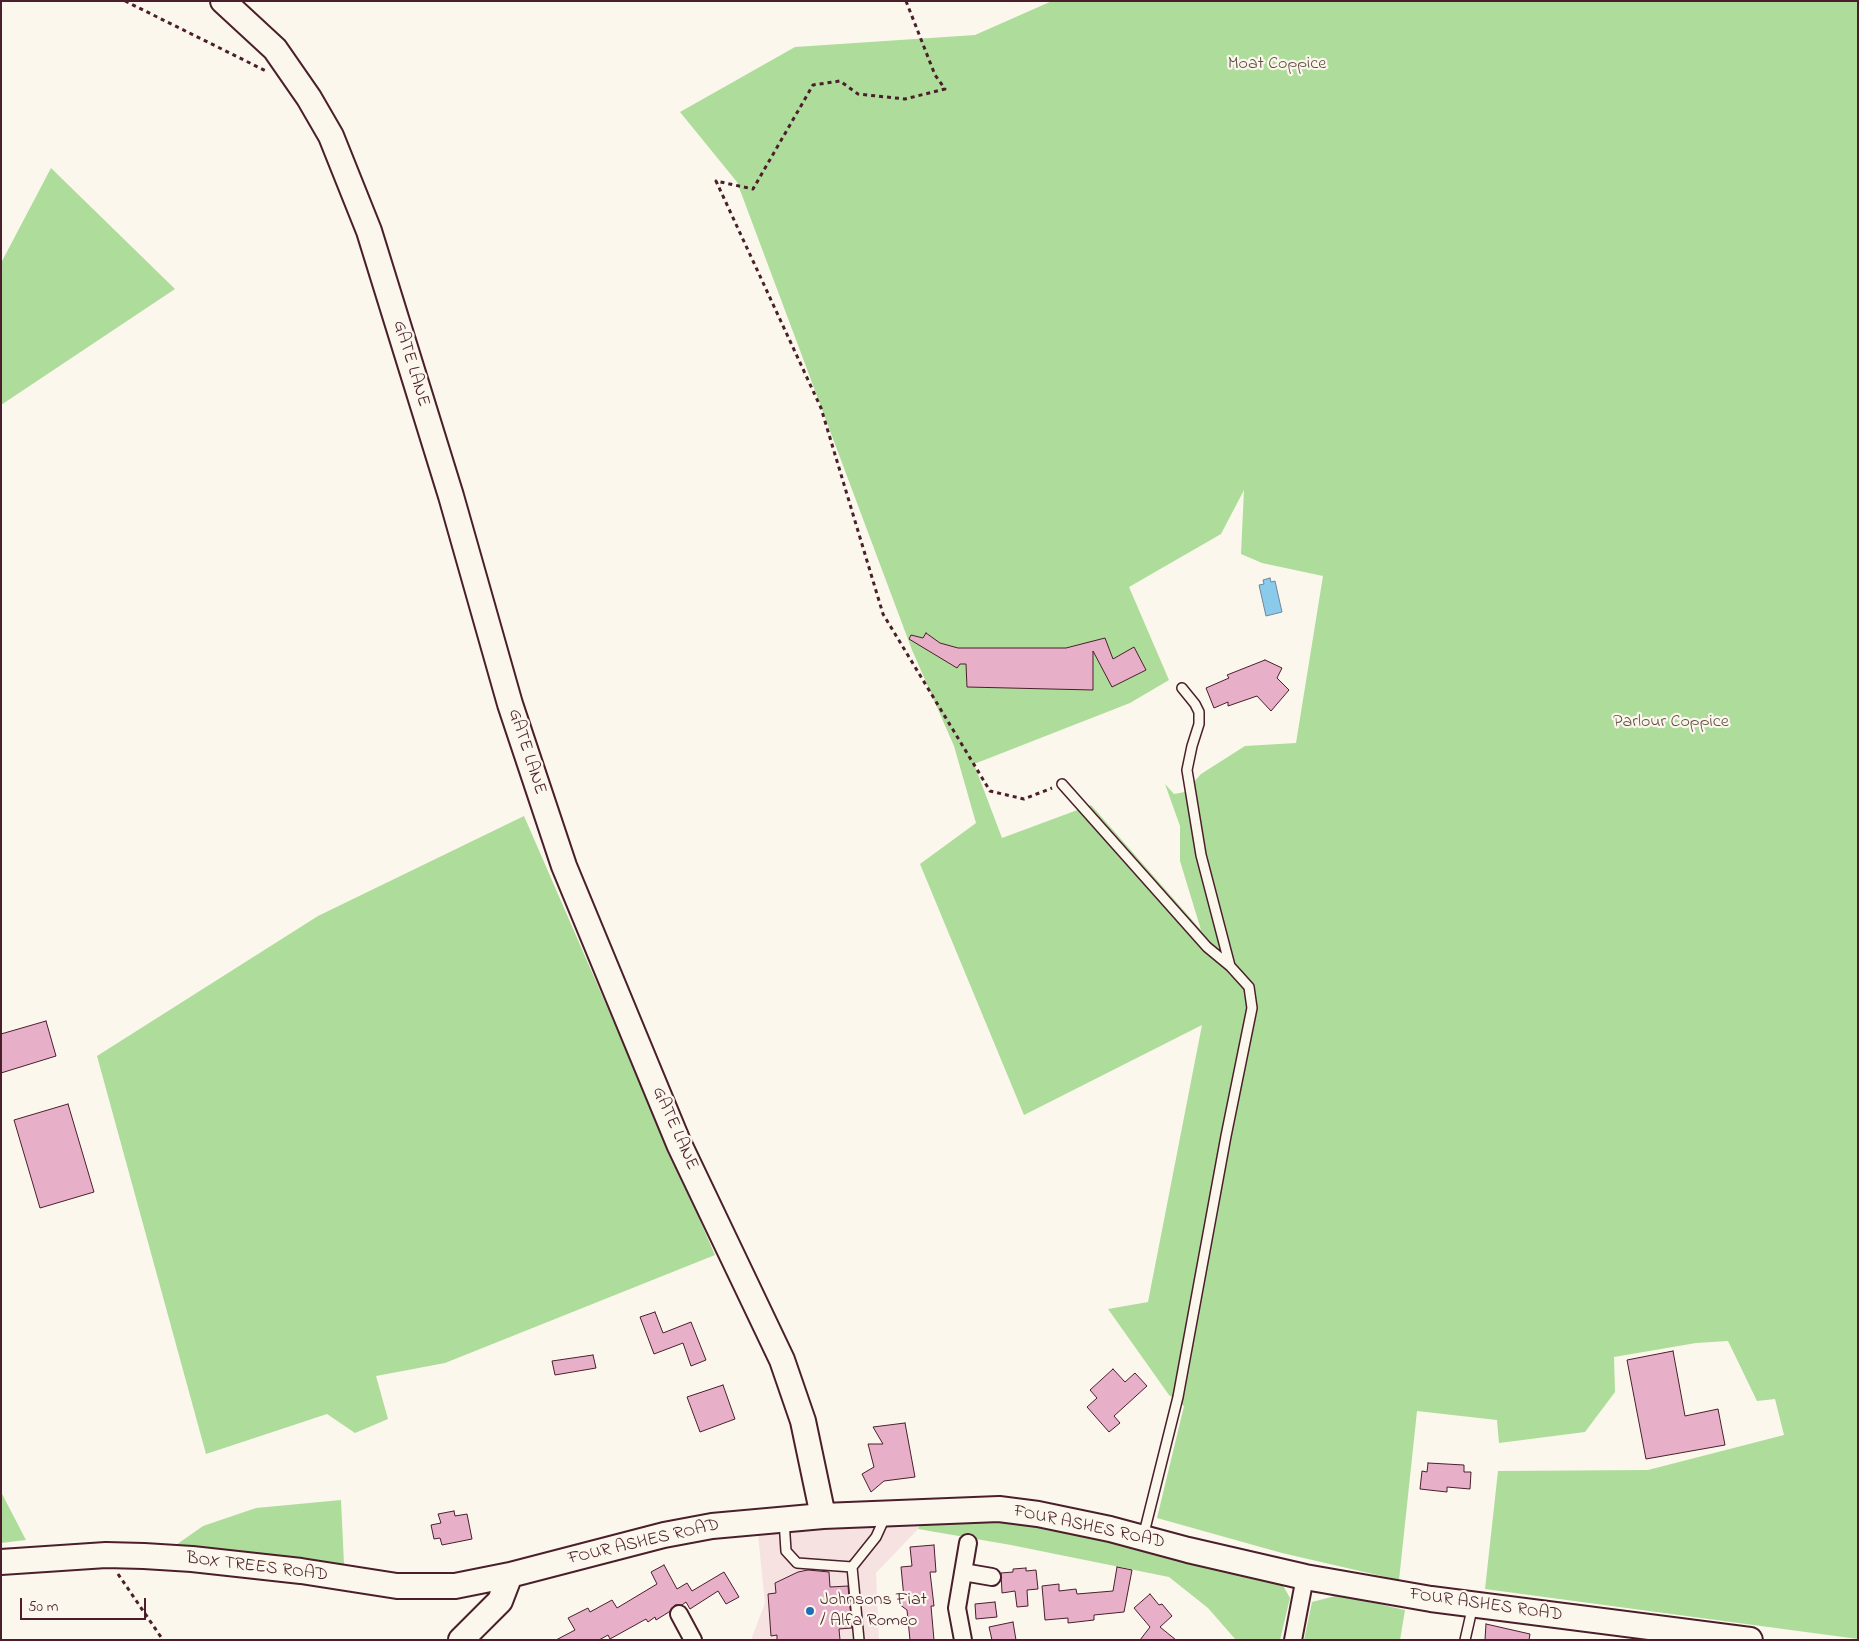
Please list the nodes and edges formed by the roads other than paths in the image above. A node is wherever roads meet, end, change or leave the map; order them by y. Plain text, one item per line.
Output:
1 (223, 1) edge
2 (1182, 688) dead end
3 (1062, 784) road end
4 (1230, 966) junction
5 (887, 1513) junction
6 (823, 1516) junction
7 (784, 1519) junction
8 (1143, 1538) junction
9 (968, 1543) dead end
10 (1, 1562) edge
11 (852, 1567) junction
12 (963, 1572) junction
13 (510, 1575) junction
14 (992, 1577) dead end
15 (1305, 1577) junction
16 (1473, 1605) junction
17 (680, 1614) dead end
18 (690, 1639) edge
19 (461, 1640) edge
20 (859, 1640) edge
21 (963, 1640) edge
22 (1293, 1640) edge
23 (1465, 1640) edge
24 (1750, 1640) edge

1 - 6 street, GATE LANE
2 - 4 lane
3 - 4 lane
4 - 8 lane
5 - 6 street, FOUR ASHES ROAD
5 - 8 street, FOUR ASHES ROAD
5 - 11 lane
6 - 7 street, FOUR ASHES ROAD
7 - 11 lane
7 - 13 street, FOUR ASHES ROAD
8 - 15 street, FOUR ASHES ROAD
9 - 12 street
10 - 13 street, BOX TREES ROAD
11 - 20 lane
12 - 14 street
12 - 21 street
13 - 19 street
15 - 16 street, FOUR ASHES ROAD
15 - 22 street
16 - 23 lane
16 - 24 street, FOUR ASHES ROAD
17 - 18 street

